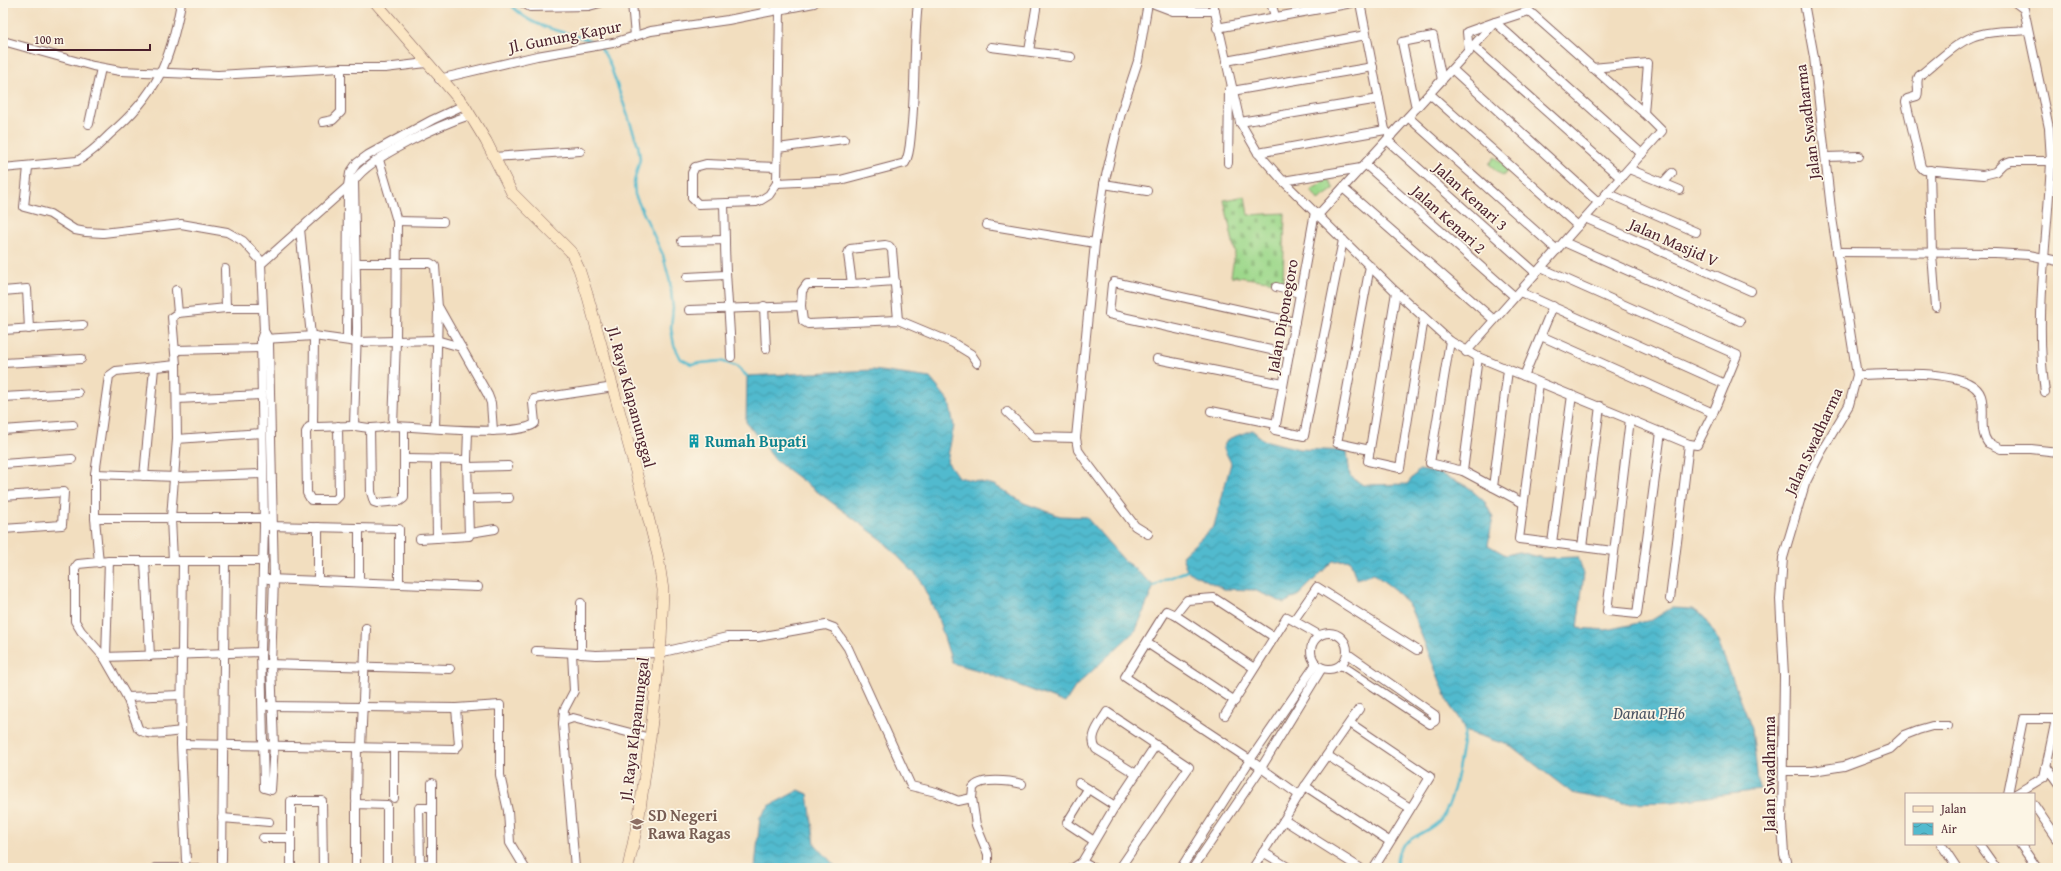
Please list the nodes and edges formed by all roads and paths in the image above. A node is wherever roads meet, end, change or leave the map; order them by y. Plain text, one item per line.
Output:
1 (181, 3) edge
2 (376, 3) edge
3 (523, 3) edge
4 (632, 3) edge
5 (766, 3) edge
6 (814, 3) edge
7 (918, 3) edge
8 (1037, 3) edge
9 (1148, 3) edge
10 (1152, 3) edge
11 (1272, 3) edge
12 (1352, 3) edge
13 (1360, 3) edge
14 (1804, 3) edge
15 (2016, 3) edge
16 (596, 4) edge
17 (558, 5) edge
18 (1214, 7) edge
19 (780, 9) junction
20 (765, 12) junction
21 (1275, 16) junction
22 (1495, 22) junction
23 (1217, 28) junction
24 (2028, 30) junction
25 (1366, 35) junction
26 (635, 36) junction
27 (3, 42) edge
28 (991, 47) dead end
29 (1471, 49) junction
30 (1029, 51) junction
31 (1071, 57) dead end
32 (1226, 60) junction
33 (426, 63) junction
34 (1373, 67) junction
35 (101, 68) junction
36 (341, 68) junction
37 (1592, 68) junction
38 (1452, 69) junction
39 (162, 72) junction
40 (1229, 75) junction
41 (439, 79) junction
42 (1442, 80) junction
43 (1232, 92) junction
44 (1430, 94) junction
45 (1379, 99) junction
46 (464, 105) junction
47 (1416, 108) junction
48 (1644, 113) junction
49 (470, 115) junction
50 (1408, 117) junction
51 (323, 122) dead end
52 (1240, 122) junction
53 (89, 124) dead end
54 (1388, 135) junction
55 (844, 139) dead end
56 (778, 148) junction
57 (580, 151) dead end
58 (1258, 153) junction
59 (1642, 154) junction
60 (1859, 156) dead end
61 (494, 157) junction
62 (1826, 157) junction
63 (379, 160) junction
64 (2051, 161) junction
65 (1228, 162) dead end
66 (1363, 166) junction
67 (28, 167) junction
68 (777, 167) junction
69 (3, 168) edge
70 (1629, 169) junction
71 (1930, 170) junction
72 (1672, 173) dead end
73 (1621, 178) junction
74 (1283, 180) junction
75 (777, 183) junction
76 (1663, 183) junction
77 (351, 184) junction
78 (1104, 184) junction
79 (1343, 188) junction
80 (1680, 190) dead end
81 (1147, 191) dead end
82 (1607, 193) junction
83 (1599, 203) junction
84 (724, 204) junction
85 (1317, 214) junction
86 (1585, 218) junction
87 (397, 221) junction
88 (443, 222) dead end
89 (986, 225) dead end
90 (1578, 226) junction
91 (300, 229) junction
92 (1696, 232) dead end
93 (725, 240) junction
94 (1344, 240) junction
95 (682, 241) dead end
96 (1564, 242) junction
97 (1095, 243) junction
98 (1557, 250) junction
99 (1838, 252) junction
100 (1932, 254) junction
101 (2044, 258) junction
102 (2058, 261) edge
103 (262, 262) junction
104 (356, 262) junction
105 (396, 264) junction
106 (1370, 266) junction
107 (225, 269) dead end
108 (1538, 271) junction
109 (725, 275) junction
110 (687, 277) dead end
111 (895, 280) junction
112 (852, 284) junction
113 (1276, 287) dead end
114 (3, 290) edge
115 (176, 290) dead end
116 (1396, 292) junction
117 (1751, 292) dead end
118 (1300, 293) junction
119 (1517, 294) junction
120 (764, 306) junction
121 (801, 306) junction
122 (1554, 306) junction
123 (1936, 307) dead end
124 (226, 308) junction
125 (262, 308) junction
126 (438, 308) junction
127 (730, 308) junction
128 (689, 310) dead end
129 (178, 313) junction
130 (1424, 318) junction
131 (898, 320) junction
132 (1494, 320) junction
133 (1740, 321) dead end
134 (1295, 322) junction
135 (83, 326) dead end
136 (29, 329) junction
137 (3, 330) edge
138 (313, 336) junction
139 (1541, 336) junction
140 (264, 340) junction
141 (347, 340) junction
142 (396, 340) junction
143 (436, 340) junction
144 (1450, 341) junction
145 (357, 342) junction
146 (461, 347) junction
147 (766, 349) dead end
148 (176, 350) junction
149 (1466, 352) junction
150 (1289, 354) junction
151 (731, 357) dead end
152 (81, 358) dead end
153 (1478, 358) junction
154 (1157, 359) dead end
155 (3, 363) edge
156 (977, 363) dead end
157 (176, 366) junction
158 (154, 368) junction
159 (1508, 370) junction
160 (1857, 375) junction
161 (1524, 376) junction
162 (1539, 383) junction
163 (1283, 384) junction
164 (1725, 384) junction
165 (614, 387) junction
166 (2045, 392) dead end
167 (78, 393) dead end
168 (262, 395) junction
169 (1572, 395) junction
170 (3, 398) edge
171 (176, 399) junction
172 (1600, 406) junction
173 (1211, 411) dead end
174 (1007, 412) dead end
175 (1713, 413) junction
176 (1630, 418) junction
177 (1276, 424) junction
178 (73, 425) dead end
179 (338, 426) junction
180 (354, 426) junction
181 (393, 426) junction
182 (313, 427) junction
183 (404, 427) junction
184 (370, 428) junction
185 (436, 428) junction
186 (3, 430) edge
187 (468, 431) junction
188 (494, 431) junction
189 (1661, 432) junction
190 (262, 434) junction
191 (1076, 438) junction
192 (177, 440) junction
193 (1689, 444) junction
194 (1370, 450) junction
195 (2058, 452) edge
196 (72, 459) dead end
197 (405, 459) junction
198 (436, 459) junction
199 (467, 463) junction
200 (3, 464) edge
201 (508, 466) dead end
202 (1463, 471) junction
203 (95, 474) junction
204 (262, 474) junction
205 (144, 476) junction
206 (176, 477) junction
207 (1493, 487) junction
208 (3, 496) edge
209 (509, 498) dead end
210 (469, 499) junction
211 (1523, 503) junction
212 (95, 518) junction
213 (171, 518) junction
214 (268, 522) junction
215 (318, 527) junction
216 (358, 528) junction
217 (3, 529) edge
218 (495, 529) dead end
219 (470, 533) junction
220 (1148, 534) dead end
221 (437, 538) junction
222 (420, 539) dead end
223 (1552, 543) junction
224 (1582, 547) junction
225 (1613, 551) junction
226 (183, 560) junction
227 (108, 561) junction
228 (145, 561) junction
229 (173, 561) junction
230 (225, 561) junction
231 (264, 561) junction
232 (99, 563) junction
233 (264, 579) junction
234 (274, 579) junction
235 (318, 581) junction
236 (359, 582) junction
237 (399, 584) junction
238 (478, 587) dead end
239 (1670, 599) dead end
240 (581, 604) dead end
241 (1175, 615) junction
242 (1294, 620) junction
243 (366, 628) dead end
244 (1319, 635) junction
245 (1274, 637) junction
246 (1147, 643) junction
247 (1417, 650) dead end
248 (536, 651) dead end
249 (261, 652) junction
250 (576, 653) junction
251 (224, 654) junction
252 (659, 654) junction
253 (1348, 654) junction
254 (182, 655) junction
255 (150, 656) junction
256 (105, 657) junction
257 (261, 664) junction
258 (271, 664) junction
259 (1341, 665) junction
260 (364, 666) junction
261 (1319, 666) junction
262 (1254, 668) junction
263 (450, 669) dead end
264 (181, 695) junction
265 (127, 697) junction
266 (1235, 701) junction
267 (263, 706) junction
268 (273, 706) junction
269 (362, 707) junction
270 (456, 708) junction
271 (1359, 709) dead end
272 (1225, 715) dead end
273 (1350, 723) junction
274 (563, 724) junction
275 (1948, 726) dead end
276 (181, 731) junction
277 (650, 738) junction
278 (181, 744) junction
279 (222, 745) junction
280 (264, 746) junction
281 (274, 746) junction
282 (1155, 746) junction
283 (359, 748) junction
284 (394, 748) junction
285 (1328, 756) junction
286 (1250, 760) junction
287 (2046, 766) junction
288 (1261, 768) junction
289 (1783, 771) junction
290 (1136, 774) junction
291 (432, 783) dead end
292 (1079, 783) dead end
293 (2058, 783) edge
294 (1022, 784) dead end
295 (1306, 786) junction
296 (1088, 789) junction
297 (2008, 793) edge
298 (2022, 793) edge
299 (1299, 795) junction
300 (394, 798) dead end
301 (972, 798) junction
302 (356, 800) dead end
303 (1115, 806) junction
304 (2035, 807) edge
305 (432, 808) junction
306 (1410, 808) junction
307 (222, 818) junction
308 (1284, 820) junction
309 (269, 822) dead end
310 (263, 838) dead end
311 (291, 838) junction
312 (2058, 840) edge
313 (1389, 841) junction
314 (1094, 842) junction
315 (1942, 845) edge
316 (1980, 845) edge
317 (2021, 845) edge
318 (1264, 852) junction
319 (222, 862) dead end
320 (1082, 862) junction
321 (187, 865) edge
322 (420, 866) edge
323 (155, 868) edge
324 (199, 868) edge
325 (291, 868) edge
326 (323, 868) edge
327 (356, 868) edge
328 (387, 868) edge
329 (525, 868) edge
330 (575, 868) edge
331 (628, 868) edge
332 (988, 868) edge
333 (1074, 868) edge
334 (1093, 868) edge
335 (1120, 868) edge
336 (1181, 868) edge
337 (1193, 868) edge
338 (1253, 868) edge
339 (1289, 868) edge
340 (1360, 868) edge
341 (1374, 868) edge
342 (1788, 868) edge
343 (1957, 868) edge
344 (1996, 868) edge
345 (2037, 868) edge

1 - 39 street
2 - 33 street, Jl. Raya Klapanunggal
3 - 17 street
4 - 26 street
5 - 20 street
6 - 19 street, Jl. Gunung Kapur
7 - 75 street
8 - 30 street
9 - 78 street
10 - 18 street
11 - 21 street
12 - 21 street
13 - 25 street
14 - 62 street, Jalan Swadharma
15 - 24 street
16 - 17 street
18 - 23 street
19 - 20 street, Jl. Gunung Kapur
19 - 56 street
20 - 26 street, Jl. Gunung Kapur
21 - 23 street
22 - 29 street
22 - 29 street
22 - 37 street
22 - 59 street
23 - 32 street
24 - 64 street
24 - 71 street
25 - 32 street
25 - 34 street
26 - 41 street, Jl. Gunung Kapur
27 - 35 street
28 - 30 street
29 - 38 street
29 - 73 street
30 - 31 street
32 - 40 street
33 - 36 street
33 - 41 street, Jl. Raya Klapanunggal
34 - 43 street
34 - 45 street
35 - 39 street
35 - 53 street
36 - 39 street
36 - 51 street
37 - 48 street
37 - 48 street
38 - 42 street
38 - 83 street
39 - 67 street
40 - 43 street
40 - 65 street
41 - 46 street, Jl. Raya Klapanunggal
42 - 44 street
42 - 47 street
43 - 52 street
44 - 47 street
44 - 90 street
45 - 52 street
45 - 54 street
46 - 49 street, Jl. Raya Klapanunggal
46 - 77 street
47 - 50 street
48 - 59 street
49 - 61 street, Jl. Raya Klapanunggal
49 - 63 street
50 - 54 street
50 - 98 street
52 - 58 street
54 - 58 street
54 - 66 street
54 - 108 street, Jalan Kenari 3
55 - 56 street
56 - 68 street
57 - 61 street
58 - 74 street
59 - 70 street
60 - 62 street
61 - 165 street, Jl. Raya Klapanunggal
62 - 99 street, Jalan Swadharma
63 - 77 street
63 - 87 street
64 - 71 street
64 - 101 street
66 - 74 street
66 - 79 street
66 - 119 street, Jalan Kenari 2
67 - 69 street
67 - 103 street
68 - 75 street
68 - 84 street
70 - 73 street
70 - 76 street
71 - 100 street
72 - 76 street
73 - 82 street
74 - 85 street
75 - 84 street
76 - 80 street
77 - 91 street
77 - 104 street
77 - 141 street
78 - 81 street
78 - 97 street
79 - 85 street
79 - 132 street
82 - 83 street
82 - 92 street
83 - 86 street
84 - 93 street
85 - 94 street
85 - 118 street, Jalan Diponegoro
86 - 90 street
86 - 117 street, Jalan Masjid V
87 - 88 street
87 - 105 street
89 - 97 street
90 - 96 street
91 - 103 street
91 - 138 street
93 - 95 street
93 - 109 street
94 - 106 street
94 - 177 street
96 - 98 street
96 - 133 street
97 - 191 street
98 - 108 street
99 - 100 street
99 - 160 street, Jalan Swadharma
100 - 101 street
100 - 123 street
101 - 102 street
101 - 166 street
103 - 125 street
104 - 105 street
104 - 145 street
105 - 126 street
105 - 142 street
106 - 116 street
106 - 194 street
107 - 124 street
108 - 119 street
108 - 164 street, Jalan Kenari 3
109 - 110 street
109 - 127 street
111 - 112 street
111 - 112 street
111 - 131 street
112 - 121 street
113 - 118 street
114 - 136 street
115 - 129 street
116 - 130 street
116 - 194 street
118 - 134 street, Jalan Diponegoro
119 - 122 street, Jalan Kenari 2
119 - 132 street
120 - 121 street
120 - 127 street
120 - 147 street
121 - 131 street
122 - 139 street
122 - 164 street, Jalan Kenari 2
124 - 125 street
124 - 129 street
125 - 140 street
126 - 143 street
126 - 146 street
127 - 128 street
127 - 151 street
129 - 148 street
130 - 144 street
130 - 194 street
131 - 156 street
132 - 149 street
134 - 150 street, Jalan Diponegoro
134 - 150 street
135 - 136 street
136 - 137 street
138 - 140 street
138 - 141 street
138 - 182 street
139 - 161 street
139 - 175 street
140 - 148 street
140 - 168 street
140 - 214 street
141 - 145 street
142 - 143 street
142 - 145 street
142 - 181 street
143 - 146 street
143 - 185 street
144 - 149 street
144 - 202 street
145 - 180 street
146 - 188 street
148 - 157 street
149 - 153 street
150 - 163 street, Jalan Diponegoro
152 - 155 street
153 - 159 street
153 - 202 street
154 - 163 street
157 - 158 street
157 - 171 street
158 - 203 street
158 - 205 street
159 - 161 street
159 - 207 street
160 - 195 street
160 - 289 street, Jalan Swadharma
161 - 162 street
162 - 169 street
162 - 211 street
163 - 177 street, Jalan Diponegoro
164 - 175 street
165 - 188 street
165 - 252 street, Jl. Raya Klapanunggal
167 - 170 street
168 - 171 street
168 - 190 street
169 - 172 street
169 - 223 street
171 - 192 street
172 - 176 street
172 - 224 street
173 - 177 street
174 - 191 street
175 - 193 street
176 - 189 street
176 - 225 street
178 - 186 street
179 - 180 street
179 - 182 street
179 - 182 street
180 - 184 street
181 - 183 street
181 - 184 street
183 - 185 street
183 - 197 street
184 - 197 street
185 - 187 street
187 - 188 street
187 - 199 street
189 - 193 street
189 - 225 street
190 - 192 street
190 - 204 street
191 - 220 street
192 - 206 street
193 - 239 street
196 - 200 street
197 - 198 street
198 - 199 street
198 - 221 street
199 - 201 street
199 - 210 street
202 - 207 street
203 - 205 street
203 - 212 street
204 - 206 street
204 - 214 street
205 - 206 street
206 - 213 street
207 - 211 street
208 - 217 street
209 - 210 street
210 - 219 street
211 - 223 street
212 - 213 street
212 - 232 street
213 - 214 street
213 - 229 street
214 - 215 street
214 - 231 street
214 - 234 street
215 - 216 street
215 - 235 street
216 - 236 street
216 - 237 street
218 - 219 street
219 - 221 street
221 - 222 street
223 - 224 street
224 - 225 street
226 - 229 street
226 - 230 street
226 - 254 street
227 - 228 street
227 - 232 street
227 - 256 street
228 - 229 street
228 - 255 street
230 - 231 street
230 - 251 street
231 - 233 street
232 - 256 street
233 - 234 street
233 - 249 street
234 - 235 street
234 - 258 street
235 - 236 street
236 - 237 street
237 - 238 street
240 - 250 street
241 - 245 street
241 - 246 street
241 - 262 street
242 - 244 street
242 - 245 street
242 - 247 street
243 - 260 street
244 - 253 street
244 - 261 street
245 - 262 street
246 - 266 street
246 - 286 street
248 - 250 street
249 - 251 street
249 - 257 street
250 - 252 street
250 - 274 street
251 - 254 street
251 - 279 street
252 - 277 street, Jl. Raya Klapanunggal
252 - 301 street
253 - 259 street
253 - 259 street
254 - 255 street
254 - 264 street
255 - 256 street
256 - 265 street
257 - 258 street
257 - 267 street
258 - 260 street
258 - 268 street
259 - 261 street
260 - 263 street
260 - 269 street
261 - 286 street
261 - 288 street
262 - 266 street
264 - 265 street
264 - 276 street
265 - 276 street
266 - 272 street
267 - 268 street
267 - 280 street
268 - 269 street
268 - 281 street
269 - 270 street
269 - 283 street
270 - 284 street
270 - 329 street
271 - 273 street
273 - 285 street
273 - 306 street
274 - 277 street
274 - 330 street
275 - 289 street
276 - 278 street
277 - 331 street, Jl. Raya Klapanunggal
278 - 279 street
278 - 321 street
279 - 280 street
279 - 307 street
280 - 281 street
280 - 281 street
281 - 283 street
282 - 290 street
282 - 290 street
282 - 335 street
283 - 284 street
283 - 302 street
284 - 300 street
285 - 295 street
285 - 306 street
286 - 288 street
286 - 336 street
287 - 293 street
287 - 297 street
287 - 298 street
288 - 299 street
288 - 337 street
289 - 342 street, Jalan Swadharma
290 - 303 street
291 - 305 street
292 - 296 street
294 - 301 street
295 - 299 street
295 - 313 street
296 - 303 street
296 - 314 street
299 - 308 street
301 - 332 street
303 - 314 street
304 - 312 street
305 - 322 street
305 - 322 street
306 - 313 street
307 - 309 street
307 - 319 street
308 - 318 street
308 - 340 street
310 - 311 street
311 - 325 street
311 - 326 street
313 - 341 street
314 - 320 street
315 - 343 street
316 - 344 street
317 - 345 street
318 - 338 street
318 - 339 street
320 - 333 street
320 - 334 street
321 - 323 street
321 - 324 street
327 - 328 street

